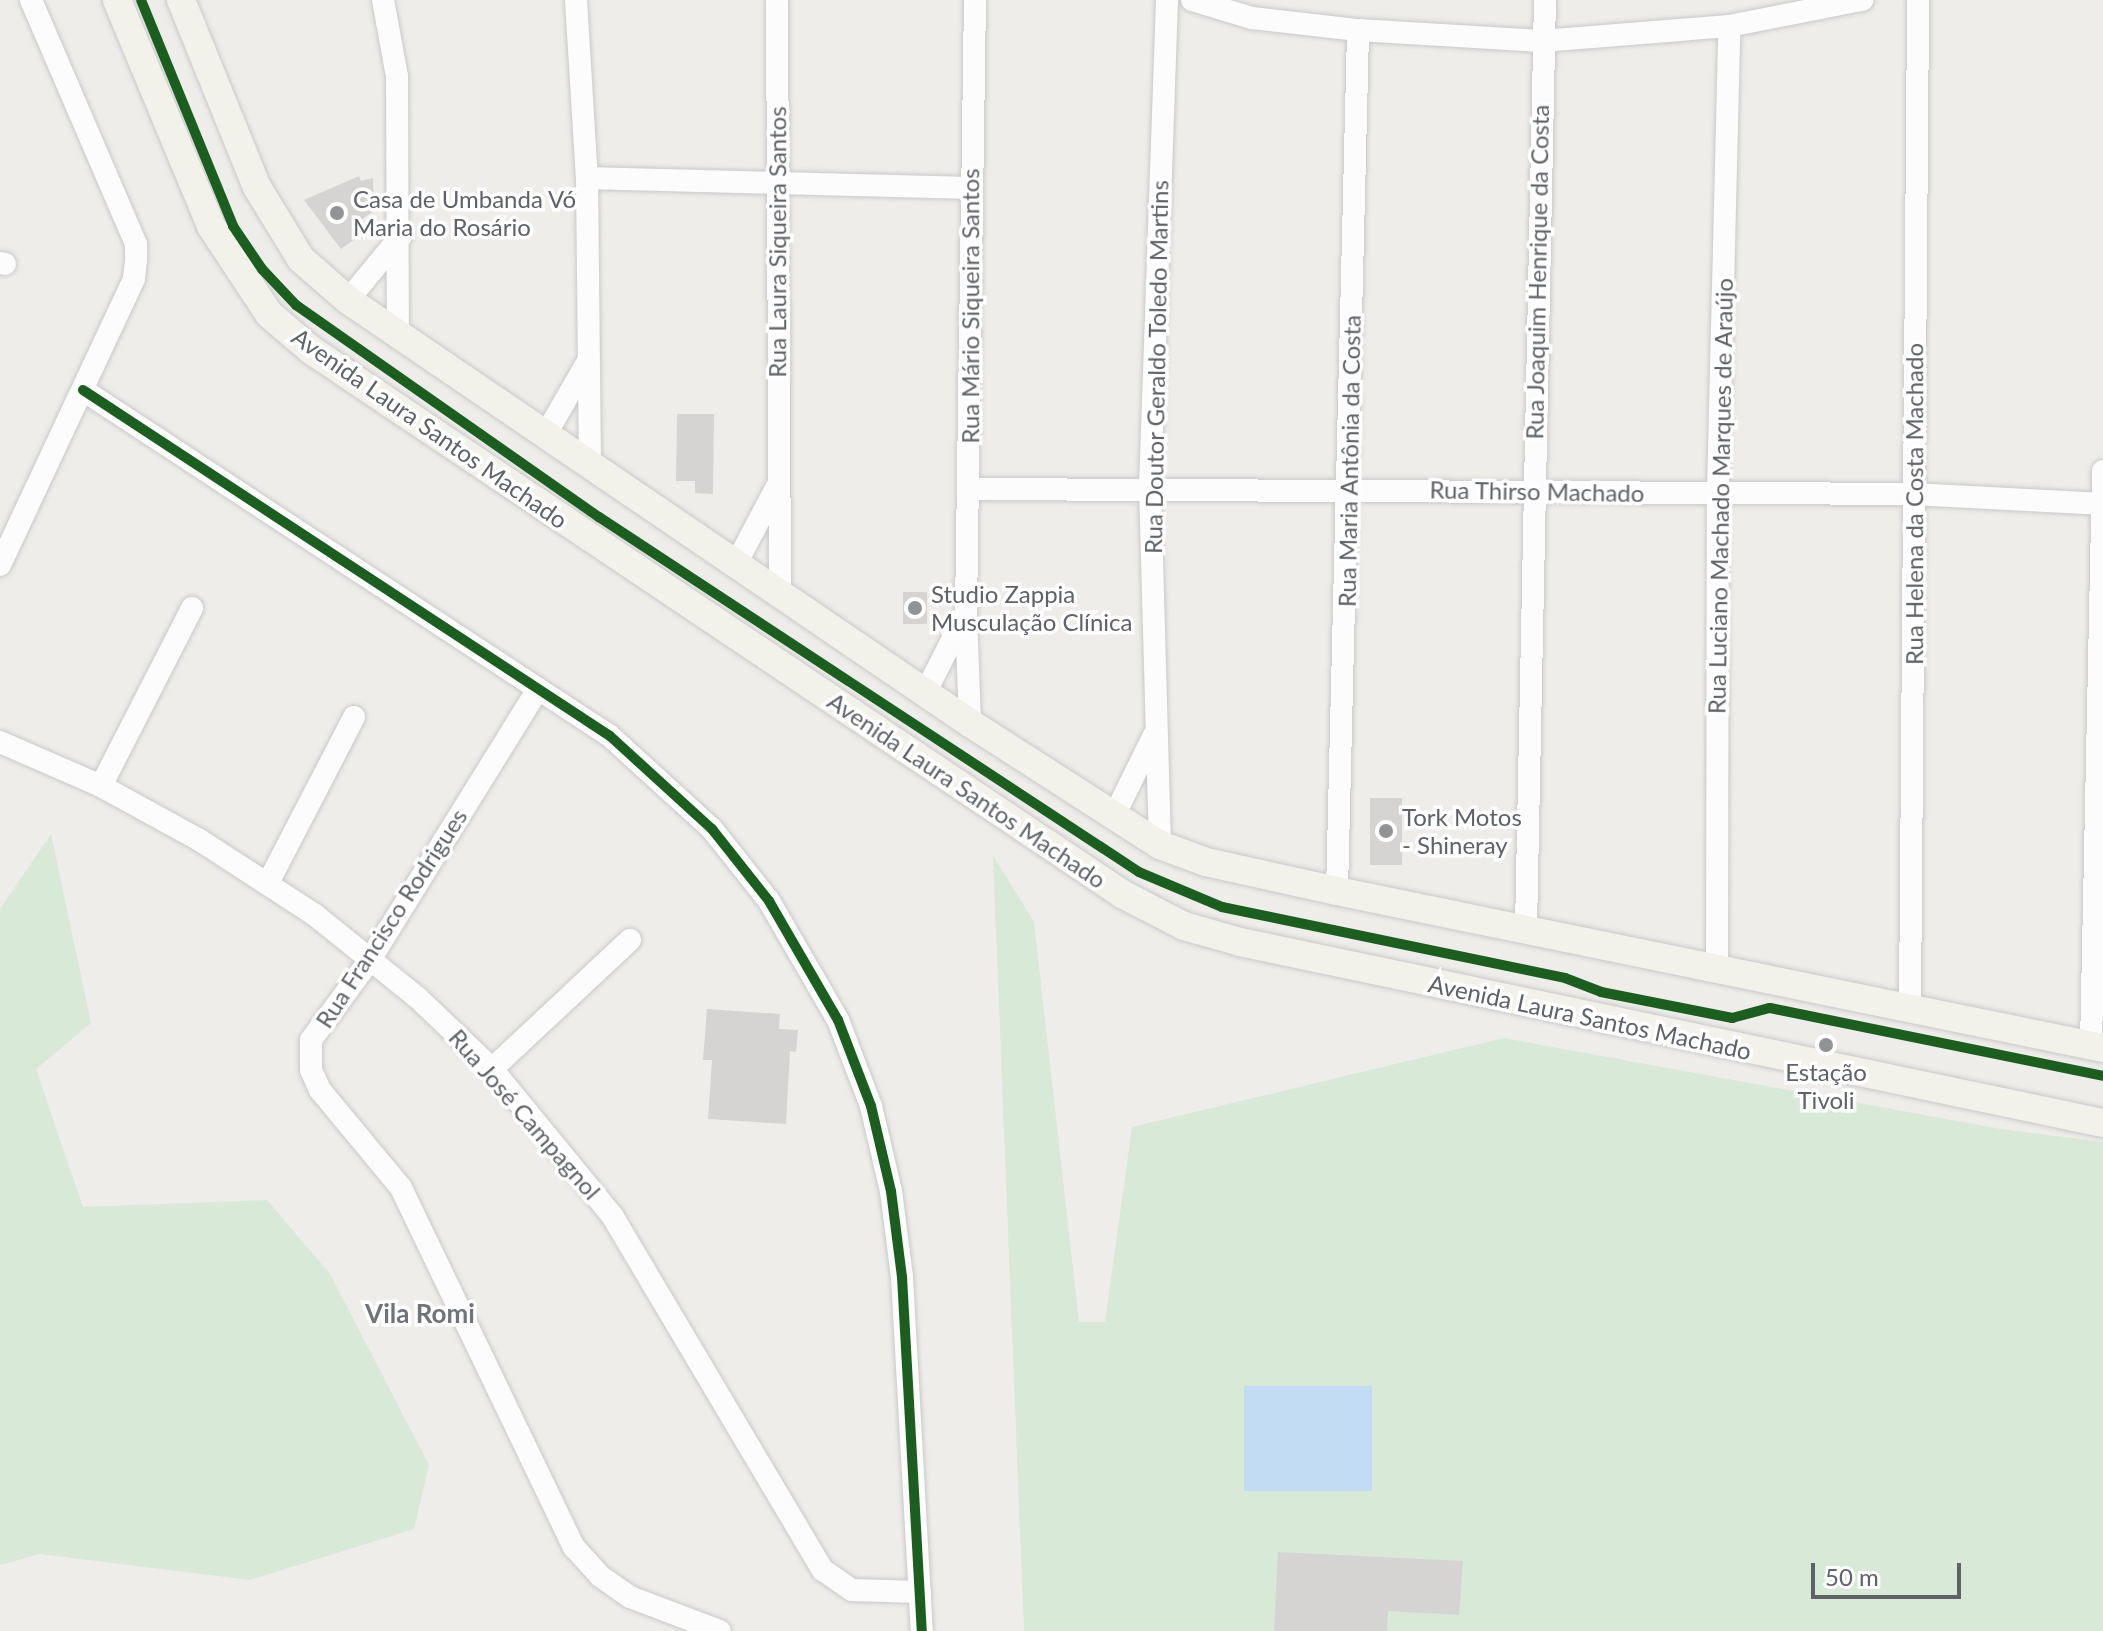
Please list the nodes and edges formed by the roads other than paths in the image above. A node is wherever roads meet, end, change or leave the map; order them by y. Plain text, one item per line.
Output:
1 (31, 0) edge
2 (117, 0) edge
3 (181, 0) edge
4 (383, 0) edge
5 (576, 0) edge
6 (777, 0) edge
7 (975, 0) edge
8 (1167, 0) edge
9 (1192, 0) edge
10 (1545, 0) edge
11 (1862, 0) edge
12 (1918, 0) edge
13 (1729, 26) junction
14 (1358, 30) junction
15 (1542, 41) junction
16 (587, 178) junction
17 (775, 183) junction
18 (970, 188) junction
19 (401, 236) junction
20 (348, 300) junction
21 (398, 337) junction
22 (588, 360) junction
23 (83, 390) junction
24 (546, 434) junction
25 (590, 462) junction
26 (2103, 471) edge
27 (779, 483) junction
28 (1150, 487) junction
29 (970, 489) junction
30 (1348, 489) junction
31 (1533, 491) junction
32 (1718, 492) junction
33 (1914, 494) junction
34 (2103, 504) edge
35 (736, 564) junction
36 (0, 565) edge
37 (780, 595) junction
38 (192, 608) dead end
39 (966, 612) junction
40 (538, 689) junction
41 (925, 693) junction
42 (354, 717) dead end
43 (970, 723) junction
44 (1155, 734) junction
45 (0, 742) edge
46 (101, 786) junction
47 (1113, 818) junction
48 (1160, 845) junction
49 (268, 883) junction
50 (1337, 891) junction
51 (1526, 928) junction
52 (630, 940) dead end
53 (372, 957) junction
54 (1717, 967) junction
55 (1910, 1007) junction
56 (2097, 1046) edge
57 (492, 1069) junction
58 (2103, 1123) edge
59 (920, 1592) junction
60 (720, 1631) edge
61 (922, 1631) edge

1 - 23 street
2 - 58 main road, Avenida Laura Santos Machado
3 - 20 main road
4 - 19 street
5 - 16 street
6 - 17 street, Rua Laura Siqueira Santos
7 - 18 street, Rua Mário Siqueira Santos
8 - 28 street, Rua Doutor Geraldo Toledo Martins
9 - 14 street
10 - 15 street, Rua Joaquim Henrique da Costa
11 - 13 street
12 - 33 street, Rua Helena da Costa Machado
13 - 15 street
13 - 32 street, Rua Luciano Machado Marques de Araújo
14 - 15 street
14 - 30 street, Rua Maria Antônia da Costa
15 - 31 street, Rua Joaquim Henrique da Costa
16 - 17 street
16 - 22 street
17 - 18 street
17 - 27 street, Rua Laura Siqueira Santos
18 - 29 street, Rua Mário Siqueira Santos
19 - 20 street
19 - 21 street
20 - 21 main road
21 - 24 main road
22 - 24 street
22 - 25 street
23 - 36 street
23 - 40 street
24 - 25 main road
25 - 35 main road
26 - 34 street
27 - 35 street, Rua Laura Siqueira Santos
27 - 37 street, Rua Laura Siqueira Santos
28 - 29 street, Rua Thirso Machado
28 - 30 street, Rua Thirso Machado
28 - 44 street, Rua Doutor Geraldo Toledo Martins
29 - 39 street, Rua Mário Siqueira Santos
30 - 31 street, Rua Thirso Machado
30 - 50 street, Rua Maria Antônia da Costa
31 - 32 street, Rua Thirso Machado
31 - 51 street, Rua Joaquim Henrique da Costa
32 - 33 street, Rua Thirso Machado
32 - 54 street, Rua Luciano Machado Marques de Araújo
33 - 34 street, Rua Thirso Machado
33 - 55 street, Rua Helena da Costa Machado
34 - 56 street
35 - 37 main road
37 - 41 main road
38 - 46 street
39 - 41 street, Rua Mário Siqueira Santos
39 - 43 street, Rua Mário Siqueira Santos
40 - 53 street, Rua Francisco Rodrigues
40 - 59 street
41 - 43 main road
42 - 49 street
43 - 47 main road
44 - 47 street, Rua Doutor Geraldo Toledo Martins
44 - 48 street, Rua Doutor Geraldo Toledo Martins
45 - 46 street, Rua José Campagnol
46 - 49 street, Rua José Campagnol
47 - 48 main road
48 - 50 main road
49 - 53 street, Rua José Campagnol
50 - 51 main road
51 - 54 main road
52 - 57 street
53 - 57 street, Rua José Campagnol
53 - 60 street, Rua Francisco Rodrigues
54 - 55 main road
55 - 56 main road
57 - 59 street, Rua José Campagnol
59 - 61 street

